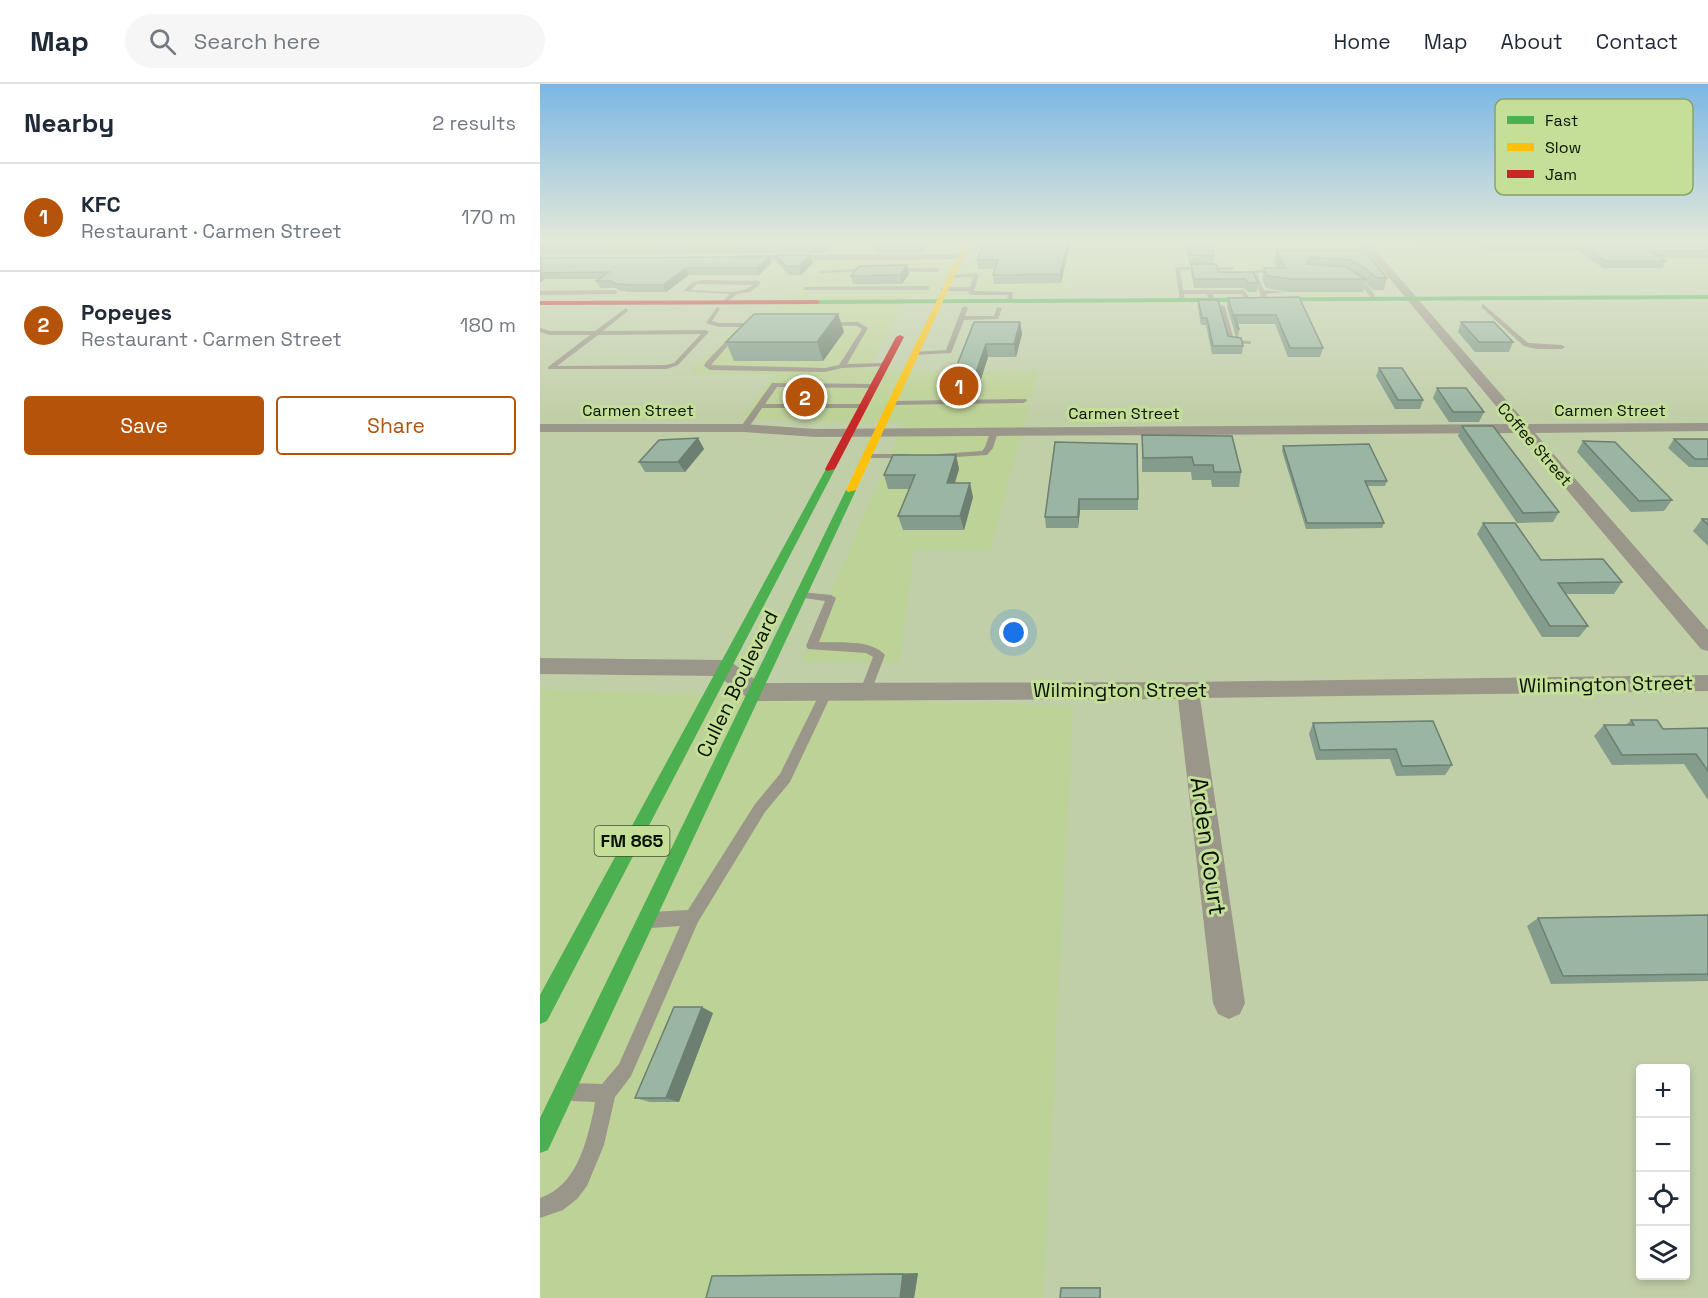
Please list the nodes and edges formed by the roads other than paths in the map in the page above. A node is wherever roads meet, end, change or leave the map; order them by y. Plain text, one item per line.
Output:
1 (604, 300) edge
2 (721, 300) edge
3 (729, 300) edge
4 (796, 300) edge
5 (920, 300) edge
6 (939, 300) junction
7 (1158, 300) edge
8 (1214, 300) junction
9 (1225, 300) edge
10 (1390, 300) edge
11 (1411, 300) edge
12 (1528, 300) edge
13 (1662, 300) edge
14 (726, 301) junction
15 (601, 302) junction
16 (794, 302) junction
17 (968, 302) junction
18 (1413, 302) junction
19 (1131, 304) junction
20 (1670, 305) junction
21 (1708, 305) edge
22 (544, 306) edge
23 (1483, 306) junction
24 (626, 310) junction
25 (914, 311) junction
26 (812, 324) edge
27 (744, 325) junction
28 (767, 325) edge
29 (540, 330) edge
30 (597, 333) junction
31 (1249, 343) dead end
32 (1562, 347) dead end
33 (914, 354) junction
34 (557, 363) junction
35 (540, 364) edge
36 (885, 365) junction
37 (842, 366) junction
38 (874, 386) junction
39 (1023, 401) dead end
40 (892, 403) junction
41 (759, 406) junction
42 (863, 406) junction
43 (1708, 427) edge
44 (540, 428) edge
45 (744, 428) junction
46 (1521, 428) junction
47 (994, 432) junction
48 (849, 433) junction
49 (878, 433) junction
50 (867, 456) junction
51 (922, 456) edge
52 (933, 456) edge
53 (801, 595) junction
54 (1708, 644) edge
55 (540, 666) edge
56 (723, 668) junction
57 (1708, 683) edge
58 (1188, 690) junction
59 (826, 691) junction
60 (866, 691) junction
61 (756, 692) junction
62 (692, 917) junction
63 (644, 920) junction
64 (1229, 1003) dead end
65 (540, 1014) edge
66 (564, 1092) junction
67 (606, 1093) junction
68 (546, 1118) edge
69 (540, 1142) edge
70 (540, 1208) edge

1 - 15 lane
2 - 14 lane
3 - 14 lane
4 - 16 lane
5 - 25 street, Cullen Boulevard / FM 865
6 - 17 street
6 - 17 lane
6 - 25 street
6 - 33 street, Cullen Boulevard / FM 865
7 - 19 street
8 - 9 street
8 - 18 street
8 - 19 street
8 - 31 lane
10 - 18 street
11 - 18 street, Coffee Street
12 - 18 street
13 - 20 street
14 - 15 street
14 - 16 street
14 - 24 street
14 - 25 street
14 - 27 lane
15 - 22 street
16 - 25 street
17 - 19 street
17 - 33 lane
18 - 23 street
18 - 46 street, Coffee Street
20 - 21 street
20 - 23 street
22 - 24 street
23 - 32 lane
24 - 30 lane
25 - 36 street, Cullen Boulevard / FM 865
26 - 37 lane
27 - 28 lane
27 - 37 lane
29 - 30 lane
30 - 34 lane
30 - 34 lane
33 - 40 street, Cullen Boulevard / FM 865
34 - 35 lane
36 - 37 lane
36 - 38 street, Cullen Boulevard / FM 865
38 - 41 lane
38 - 42 street, Cullen Boulevard / FM 865
39 - 40 lane
40 - 49 street, Cullen Boulevard / FM 865
41 - 42 lane
41 - 45 lane
42 - 48 street, Cullen Boulevard / FM 865
43 - 46 street, Carmen Street
44 - 45 street, Carmen Street
45 - 48 street, Carmen Street
46 - 47 street, Carmen Street
46 - 54 street, Coffee Street
47 - 49 street, Carmen Street
47 - 52 lane
48 - 49 street, Carmen Street
48 - 56 street, Cullen Boulevard / FM 865
49 - 50 street, Cullen Boulevard / FM 865
50 - 51 lane
50 - 53 street, Cullen Boulevard / FM 865
53 - 60 lane
53 - 61 street, Cullen Boulevard / FM 865
55 - 56 street
56 - 61 street
56 - 65 street, Cullen Boulevard / FM 865
57 - 58 street, Wilmington Street
58 - 60 street, Wilmington Street
58 - 64 street, Arden Court
59 - 60 street, Wilmington Street
59 - 61 street, Wilmington Street
59 - 62 lane
61 - 63 street, Cullen Boulevard / FM 865
62 - 63 lane
62 - 67 lane
63 - 66 street, Cullen Boulevard / FM 865
66 - 67 lane
66 - 68 street, Cullen Boulevard / FM 865
67 - 70 lane
68 - 69 street, Cullen Boulevard / FM 865

